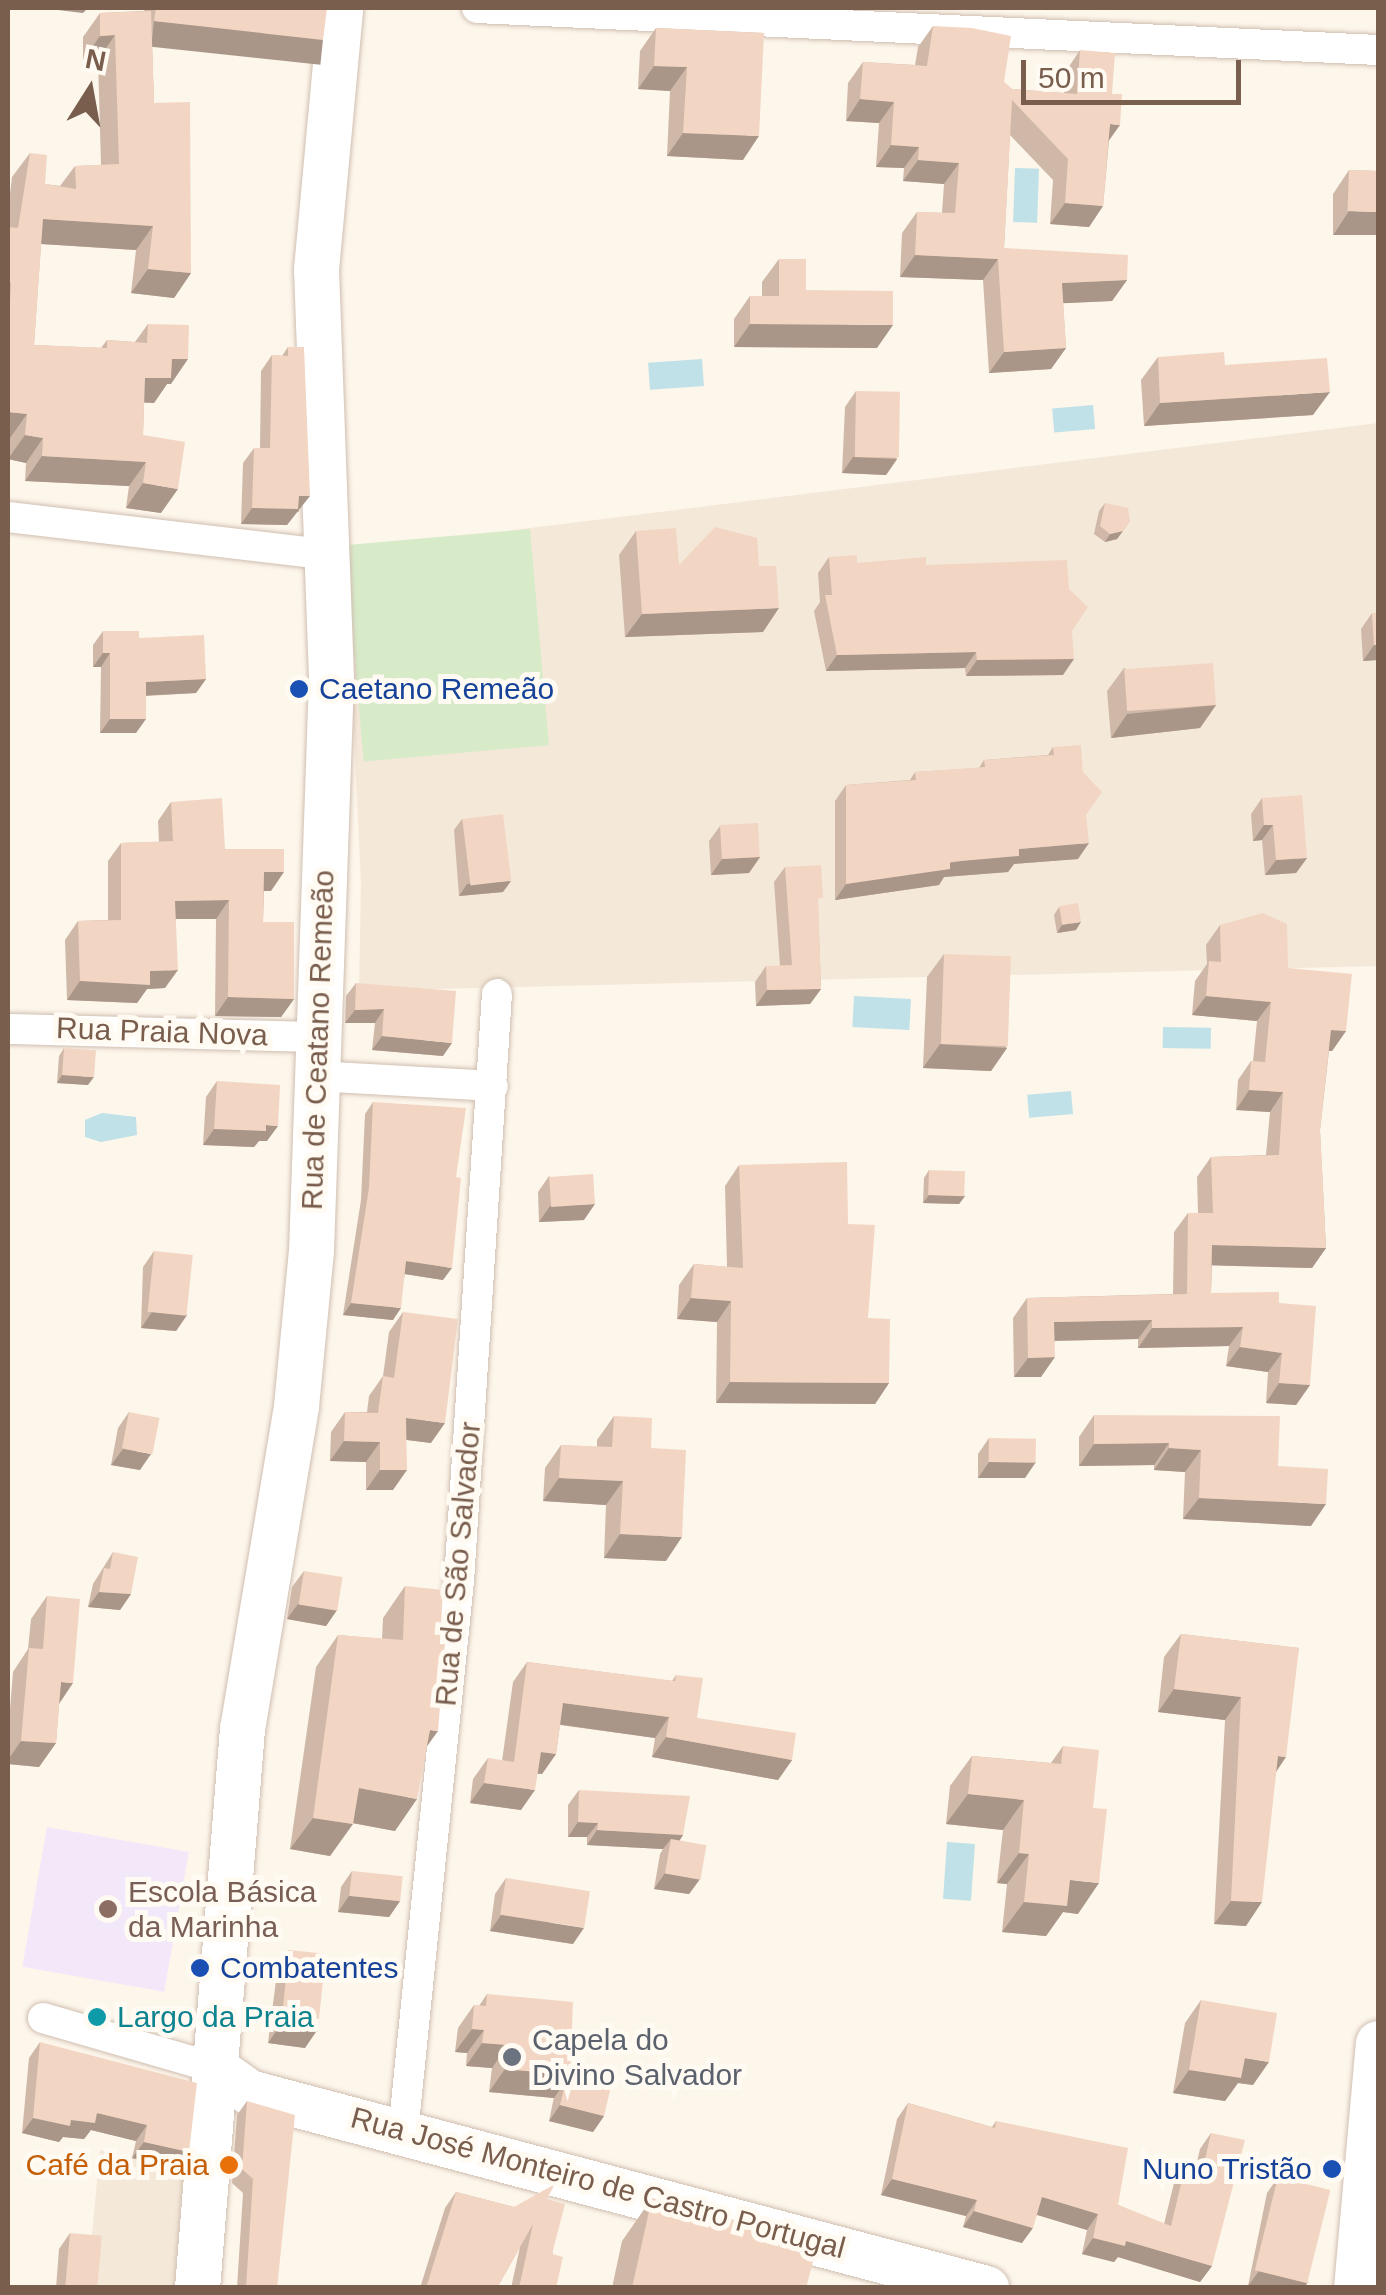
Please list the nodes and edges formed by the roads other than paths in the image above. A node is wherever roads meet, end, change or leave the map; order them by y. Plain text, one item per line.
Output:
1 (340, 8) edge
2 (477, 8) edge
3 (1378, 50) edge
4 (8, 517) edge
5 (324, 554) junction
6 (497, 994) dead end
7 (8, 1029) edge
8 (317, 1057) junction
9 (493, 1086) junction
10 (43, 2018) dead end
11 (1378, 2043) edge
12 (215, 2068) junction
13 (403, 2132) junction
14 (197, 2288) edge
15 (986, 2288) edge
16 (1356, 2288) edge

1 - 5 main road, Rua de Ceatano Remeão
2 - 3 street
4 - 5 street
5 - 8 main road, Rua de Ceatano Remeão
6 - 9 street, Rua de São Salvador
7 - 8 street, Rua Praia Nova
8 - 9 street, Rua Praia Nova
8 - 12 main road, Rua de Ceatano Remeão
9 - 13 street, Rua de São Salvador
10 - 12 street
11 - 16 main road
12 - 13 main road, Rua José Monteiro de Castro Portugal
12 - 14 main road, Rua de Ceatano Remeão
13 - 15 main road, Rua José Monteiro de Castro Portugal

